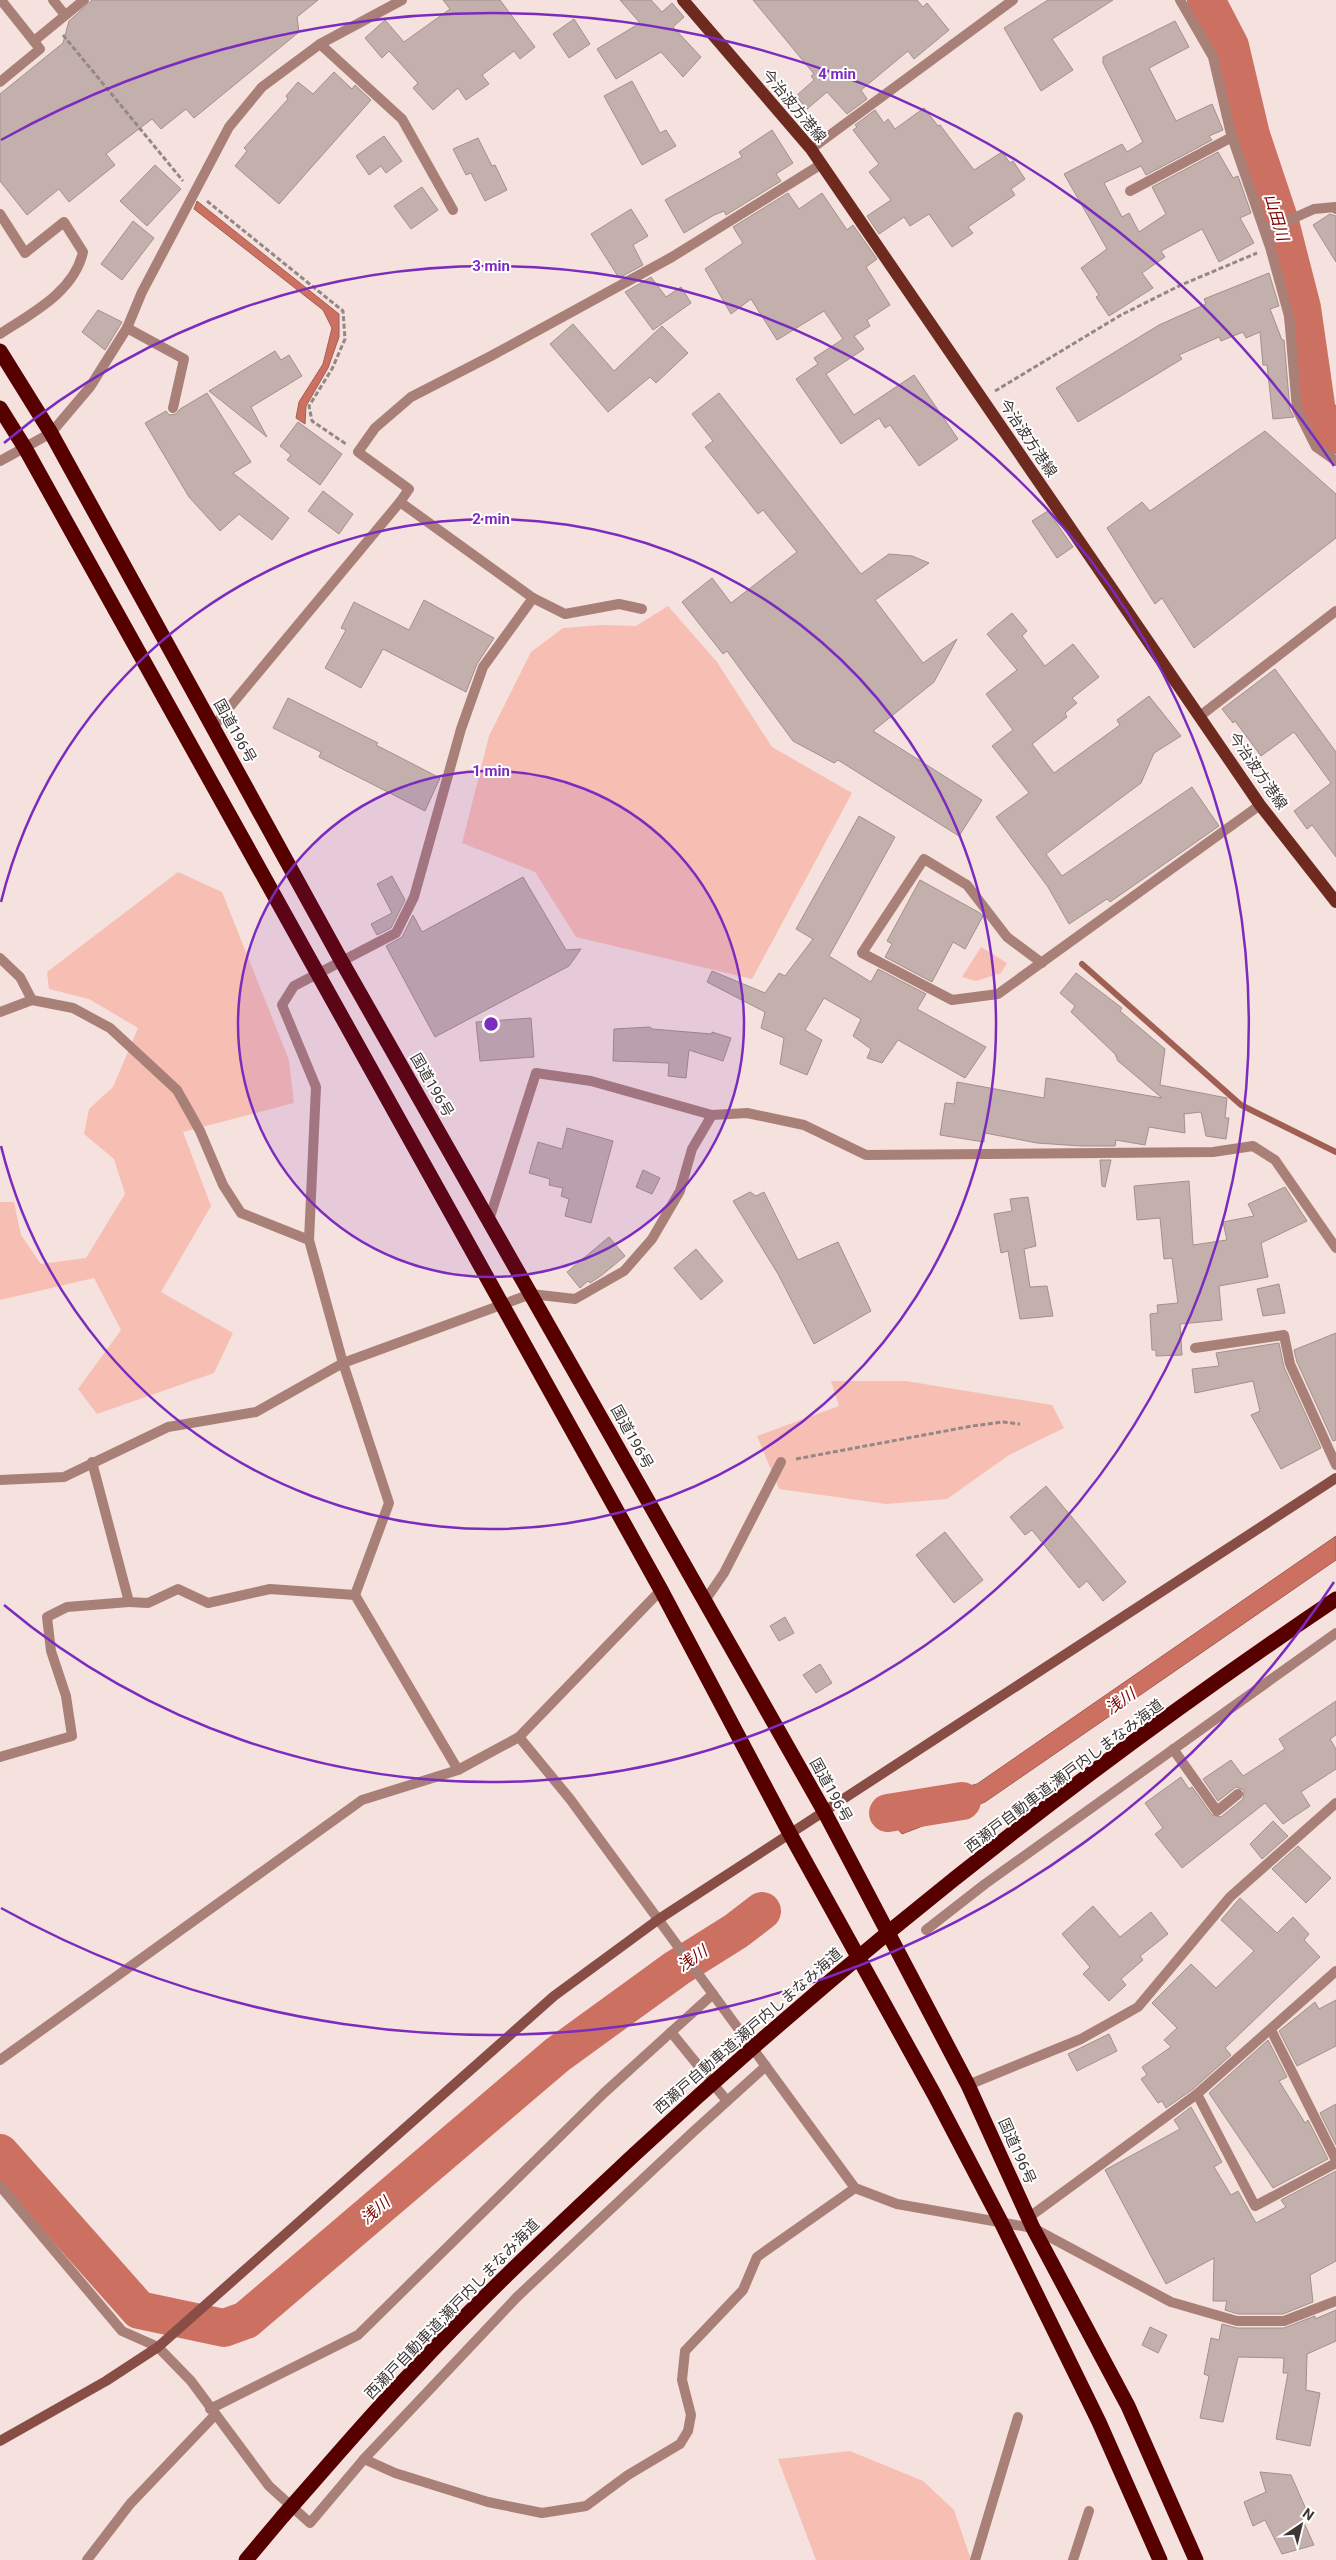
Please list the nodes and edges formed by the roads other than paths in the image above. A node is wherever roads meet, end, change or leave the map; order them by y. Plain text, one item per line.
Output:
1 (1, 0) edge
2 (53, 0) edge
3 (84, 0) edge
4 (402, 0) edge
5 (683, 0) edge
6 (1013, 0) edge
7 (1180, 0) edge
8 (65, 15) junction
9 (34, 41) junction
10 (320, 44) junction
11 (1, 79) edge
12 (1232, 138) junction
13 (810, 149) junction
14 (820, 165) junction
15 (1130, 191) dead end
16 (1336, 209) edge
17 (453, 210) dead end
18 (0, 214) edge
19 (1265, 230) junction
20 (127, 328) junction
21 (0, 334) edge
22 (0, 351) edge
23 (0, 408) edge
24 (173, 408) dead end
25 (51, 433) junction
26 (25, 448) junction
27 (1336, 461) edge
28 (0, 462) edge
29 (400, 502) junction
30 (533, 598) junction
31 (642, 609) dead end
32 (1336, 611) edge
33 (1200, 716) junction
34 (213, 727) junction
35 (1260, 805) junction
36 (1336, 902) edge
37 (0, 958) edge
38 (342, 962) junction
39 (1042, 963) junction
40 (318, 974) junction
41 (32, 1000) junction
42 (0, 1012) edge
43 (712, 1115) junction
44 (489, 1220) junction
45 (309, 1240) junction
46 (1336, 1248) edge
47 (531, 1294) junction
48 (502, 1304) junction
49 (1195, 1348) dead end
50 (343, 1363) junction
51 (92, 1462) junction
52 (781, 1462) road end
53 (1336, 1466) edge
54 (1336, 1478) edge
55 (0, 1480) edge
56 (661, 1590) junction
57 (355, 1595) junction
58 (1336, 1599) edge
59 (129, 1602) junction
60 (704, 1602) junction
61 (1336, 1633) edge
62 (519, 1737) junction
63 (1173, 1749) junction
64 (0, 1757) edge
65 (458, 1770) junction
66 (1238, 1794) dead end
67 (1336, 1803) edge
68 (824, 1811) junction
69 (789, 1832) junction
70 (659, 1919) junction
71 (926, 1930) dead end
72 (1336, 1971) edge
73 (713, 1994) junction
74 (1271, 2030) junction
75 (671, 2032) junction
76 (0, 2060) edge
77 (766, 2066) junction
78 (968, 2086) junction
79 (1197, 2094) junction
80 (727, 2101) junction
81 (1336, 2161) edge
82 (0, 2186) edge
83 (855, 2188) junction
84 (1001, 2222) junction
85 (1031, 2223) junction
86 (1336, 2301) edge
87 (158, 2347) junction
88 (212, 2413) junction
89 (1018, 2418) dead end
90 (0, 2440) edge
91 (364, 2459) junction
92 (1089, 2511) dead end
93 (87, 2560) edge
94 (246, 2560) edge
95 (975, 2560) edge
96 (1073, 2560) edge
97 (1160, 2560) edge
98 (1196, 2560) edge

1 - 9 street
2 - 8 street
3 - 8 street
4 - 10 street
5 - 13 main road, 今治波方港線
6 - 13 street
7 - 12 street
8 - 9 street
9 - 11 street
10 - 17 street
10 - 20 street
12 - 15 street
12 - 19 street
13 - 14 main road, 今治波方港線
14 - 29 street
14 - 33 main road, 今治波方港線
16 - 19 street
18 - 21 street
19 - 27 street
20 - 24 street
20 - 25 street
22 - 25 highway, 国道196号
23 - 26 highway
25 - 26 street
25 - 34 highway, 国道196号
26 - 28 street
26 - 40 highway
29 - 30 street
29 - 34 street
30 - 31 street
30 - 38 street
32 - 33 street
33 - 35 main road, 今治波方港線
34 - 38 highway, 国道196号
35 - 36 main road, 今治波方港線
35 - 39 street
37 - 41 street
38 - 40 street
38 - 44 highway, 国道196号
39 - 39 street
40 - 45 street
40 - 48 highway
41 - 42 street
41 - 45 street
43 - 44 street
43 - 46 street
43 - 47 street
44 - 47 highway, 国道196号
45 - 50 street
47 - 48 street
47 - 60 highway, 国道196号
48 - 50 street
48 - 56 highway
49 - 53 street
50 - 51 street
50 - 57 street
51 - 55 street
51 - 59 street
52 - 60 street
54 - 68 street
56 - 62 street
56 - 69 highway
57 - 59 street
57 - 65 street
58 - 94 highway, 西瀬戸自動車道;瀬戸内しまなみ海道, bridge
59 - 64 street
60 - 68 highway, 国道196号
61 - 63 street
62 - 65 street
62 - 70 street
63 - 66 street
63 - 71 street
65 - 76 street
67 - 78 street
68 - 69 street
68 - 78 highway, 国道196号
69 - 70 street
69 - 84 highway
70 - 73 street
70 - 87 street
72 - 74 street
73 - 75 street
73 - 77 street
74 - 79 street
74 - 81 street
75 - 80 street
75 - 88 street
77 - 80 street
77 - 83 street
78 - 85 highway, 国道196号
79 - 81 street
79 - 85 street
80 - 91 street
82 - 87 street
83 - 84 street
83 - 91 street
84 - 85 street
84 - 97 highway
85 - 86 street
85 - 98 highway, 国道196号
87 - 88 street
87 - 90 street
88 - 91 street
88 - 93 street
89 - 95 street
92 - 96 street

